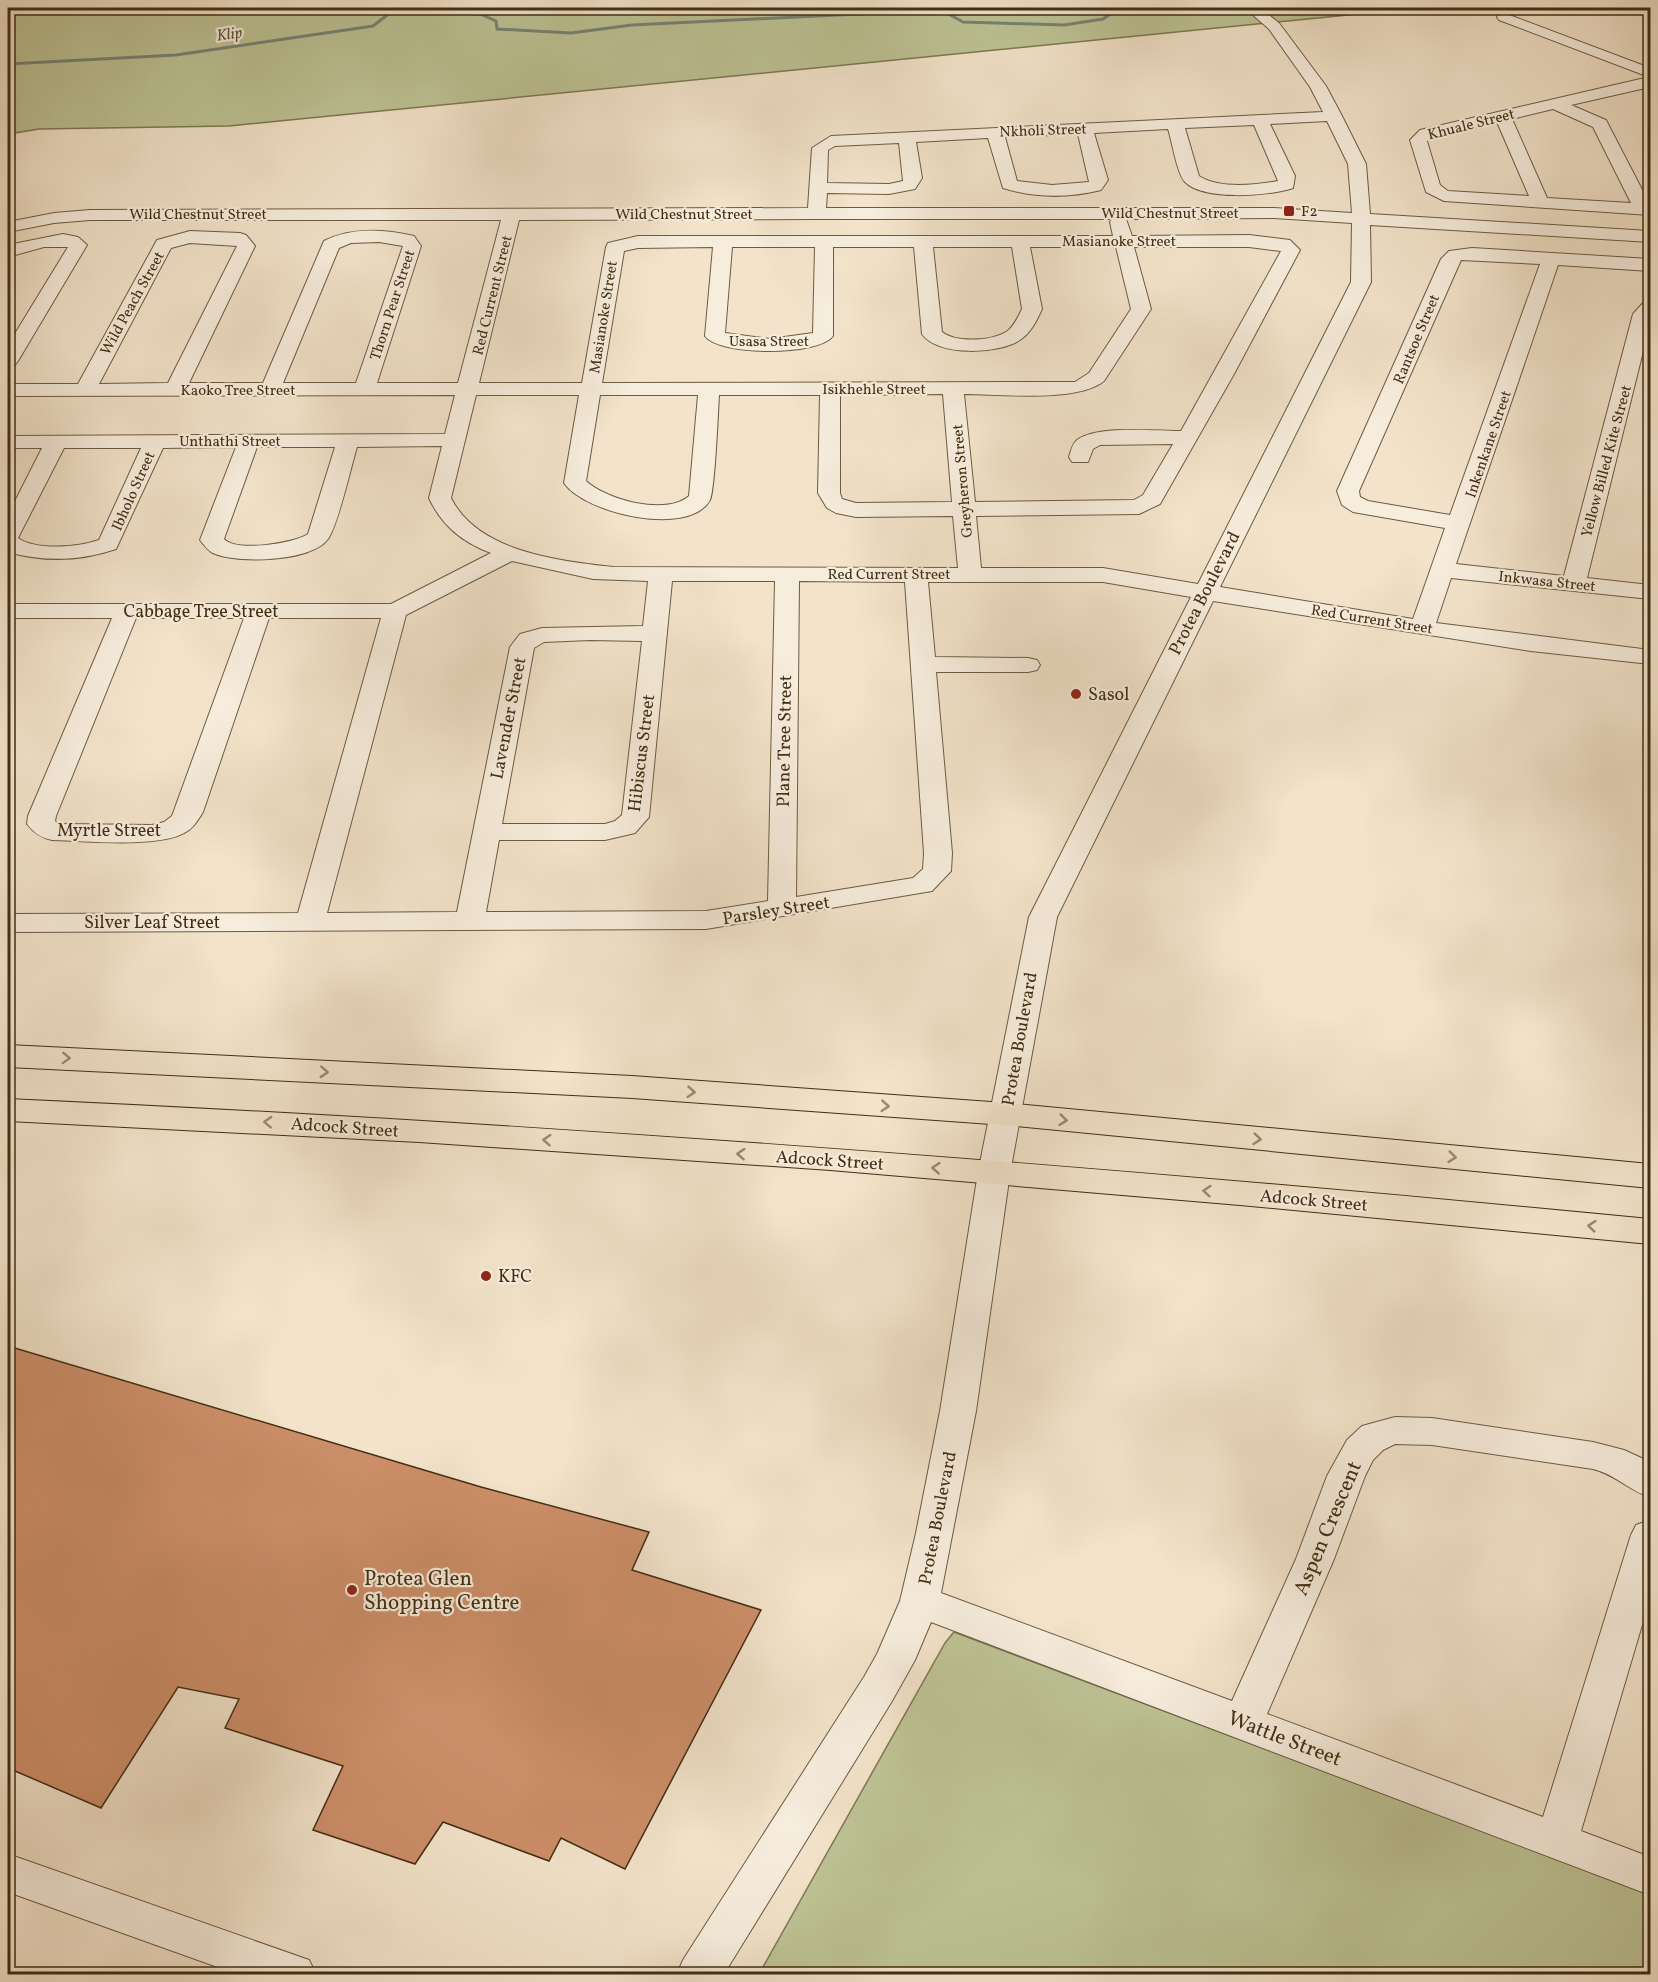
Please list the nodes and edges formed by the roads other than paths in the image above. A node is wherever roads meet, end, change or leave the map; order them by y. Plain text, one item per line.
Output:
1 (1252, 8) edge
2 (1504, 17) dead end
3 (1650, 73) edge
4 (1650, 82) edge
5 (1554, 104) junction
6 (1334, 116) junction
7 (1503, 116) junction
8 (1260, 120) junction
9 (1175, 124) junction
10 (1085, 129) junction
11 (995, 132) junction
12 (907, 137) junction
13 (818, 188) junction
14 (1540, 204) junction
15 (1647, 210) edge
16 (1117, 213) junction
17 (511, 214) junction
18 (817, 214) junction
19 (1361, 219) junction
20 (8, 227) edge
21 (1650, 237) edge
22 (1020, 241) junction
23 (1125, 241) junction
24 (723, 242) junction
25 (824, 242) junction
26 (923, 242) junction
27 (8, 251) edge
28 (1551, 259) junction
29 (1650, 265) edge
30 (1650, 307) edge
31 (8, 361) edge
32 (593, 389) junction
33 (830, 389) junction
34 (8, 390) edge
35 (85, 390) junction
36 (175, 390) junction
37 (270, 390) junction
38 (364, 390) junction
39 (468, 390) junction
40 (709, 390) junction
41 (953, 390) junction
42 (1187, 437) junction
43 (453, 440) junction
44 (155, 441) junction
45 (249, 441) junction
46 (348, 441) junction
47 (8, 442) edge
48 (56, 442) junction
49 (1080, 457) dead end
50 (966, 509) junction
51 (1460, 524) junction
52 (8, 536) edge
53 (8, 542) edge
54 (509, 553) junction
55 (1444, 570) junction
56 (970, 573) junction
57 (661, 574) junction
58 (787, 574) junction
59 (916, 574) junction
60 (1574, 583) junction
61 (1205, 591) junction
62 (1650, 592) edge
63 (8, 611) edge
64 (127, 611) junction
65 (259, 611) junction
66 (395, 611) junction
67 (1422, 628) junction
68 (653, 634) junction
69 (1650, 657) edge
70 (922, 664) junction
71 (1028, 665) dead end
72 (487, 832) junction
73 (782, 908) junction
74 (304, 921) junction
75 (470, 922) junction
76 (8, 923) edge
77 (8, 1056) edge
78 (8, 1110) edge
79 (1005, 1114) junction
80 (994, 1173) junction
81 (1650, 1176) edge
82 (1650, 1232) edge
83 (1650, 1483) edge
84 (1650, 1535) edge
85 (920, 1601) junction
86 (1242, 1722) junction
87 (1557, 1841) junction
88 (8, 1873) edge
89 (1650, 1876) edge
90 (293, 1974) edge
91 (699, 1974) edge

1 - 6 street, Protea Boulevard
2 - 3 street
4 - 5 street, Khuale Street
5 - 7 street, Khuale Street
5 - 15 street
6 - 8 street, Nkholi Street
6 - 19 street, Protea Boulevard
7 - 14 street
7 - 14 street, Khuale Street
8 - 9 street, Nkholi Street
8 - 9 street
9 - 10 street, Nkholi Street
10 - 11 street, Nkholi Street
10 - 11 street
11 - 12 street, Nkholi Street
12 - 13 street, Nkholi Street
12 - 13 street
13 - 18 street, Nkholi Street
14 - 15 street, Khuale Street
16 - 18 street, Wild Chestnut Street
16 - 19 street, Wild Chestnut Street
16 - 23 street, Isikhehle Street
17 - 18 street, Wild Chestnut Street
17 - 20 street, Wild Chestnut Street
17 - 39 street, Red Current Street
19 - 21 street, Wild Chestnut Street
19 - 61 street, Protea Boulevard
22 - 23 street, Masianoke Street
22 - 26 street, Masianoke Street
22 - 26 street
23 - 41 street, Isikhehle Street
23 - 42 street, Masianoke Street
24 - 25 street, Masianoke Street
24 - 25 street, Usasa Street
24 - 32 street, Masianoke Street
25 - 26 street, Masianoke Street
27 - 31 street
28 - 29 street, Rantsoe Street
28 - 51 street, Inkenkane Street
28 - 51 street, Rantsoe Street
30 - 60 street, Yellow Billed Kite Street
32 - 39 street, Isikhehle Street
32 - 40 street, Isikhehle Street
32 - 40 street
33 - 40 street, Isikhehle Street
33 - 41 street, Isikhehle Street
33 - 50 street, Masianoke Street
34 - 35 street, Kaoko Tree Street
35 - 36 street, Kaoko Tree Street
35 - 36 street, Wild Peach Street
36 - 37 street, Kaoko Tree Street
37 - 38 street, Kaoko Tree Street
37 - 38 street, Thorn Pear Street
38 - 39 street, Kaoko Tree Street
39 - 43 street, Red Current Street
41 - 50 street, Greyheron Street
42 - 49 street
42 - 50 street, Masianoke Street
43 - 46 street, Unthathi Street
43 - 54 street, Red Current Street
44 - 45 street, Unthathi Street
44 - 48 street, Unthathi Street
44 - 53 street, Ibholo Street
45 - 46 street, Unthathi Street
45 - 46 street
47 - 48 street, Unthathi Street
48 - 52 street
50 - 56 street, Greyheron Street
51 - 55 street, Inkenkane Street
54 - 57 street, Red Current Street
54 - 66 street
55 - 60 street, Inkwasa Street
55 - 67 street, Inkenkane Street
56 - 59 street, Red Current Street
56 - 61 street, Red Current Street
57 - 58 street, Red Current Street
57 - 68 street, Hibiscus Street
58 - 59 street, Red Current Street
58 - 73 street, Plane Tree Street
59 - 70 street, Parsley Street
60 - 62 street, Inkwasa Street
61 - 67 street, Red Current Street
61 - 79 street, Protea Boulevard
63 - 64 street, Cabbage Tree Street
64 - 65 street, Cabbage Tree Street
64 - 65 street, Myrtle Street
65 - 66 street, Cabbage Tree Street
66 - 74 street
67 - 69 street, Red Current Street
68 - 72 street, Lavender Street
68 - 72 street, Hibiscus Street
70 - 71 street
70 - 73 street, Parsley Street
72 - 75 street, Lavender Street
73 - 75 street, Parsley Street
74 - 75 street, Parsley Street
74 - 76 street, Silver Leaf Street
77 -> 79 main road
80 -> 78 main road, Adcock Street
79 - 80 street, Protea Boulevard
79 -> 81 main road
82 -> 80 main road, Adcock Street
80 - 85 street, Protea Boulevard
83 - 86 street, Aspen Crescent
84 - 87 street
85 - 86 street, Wattle Street
85 - 91 street, Protea Boulevard
86 - 87 street, Wattle Street
87 - 89 street, Wattle Street
88 - 90 street

